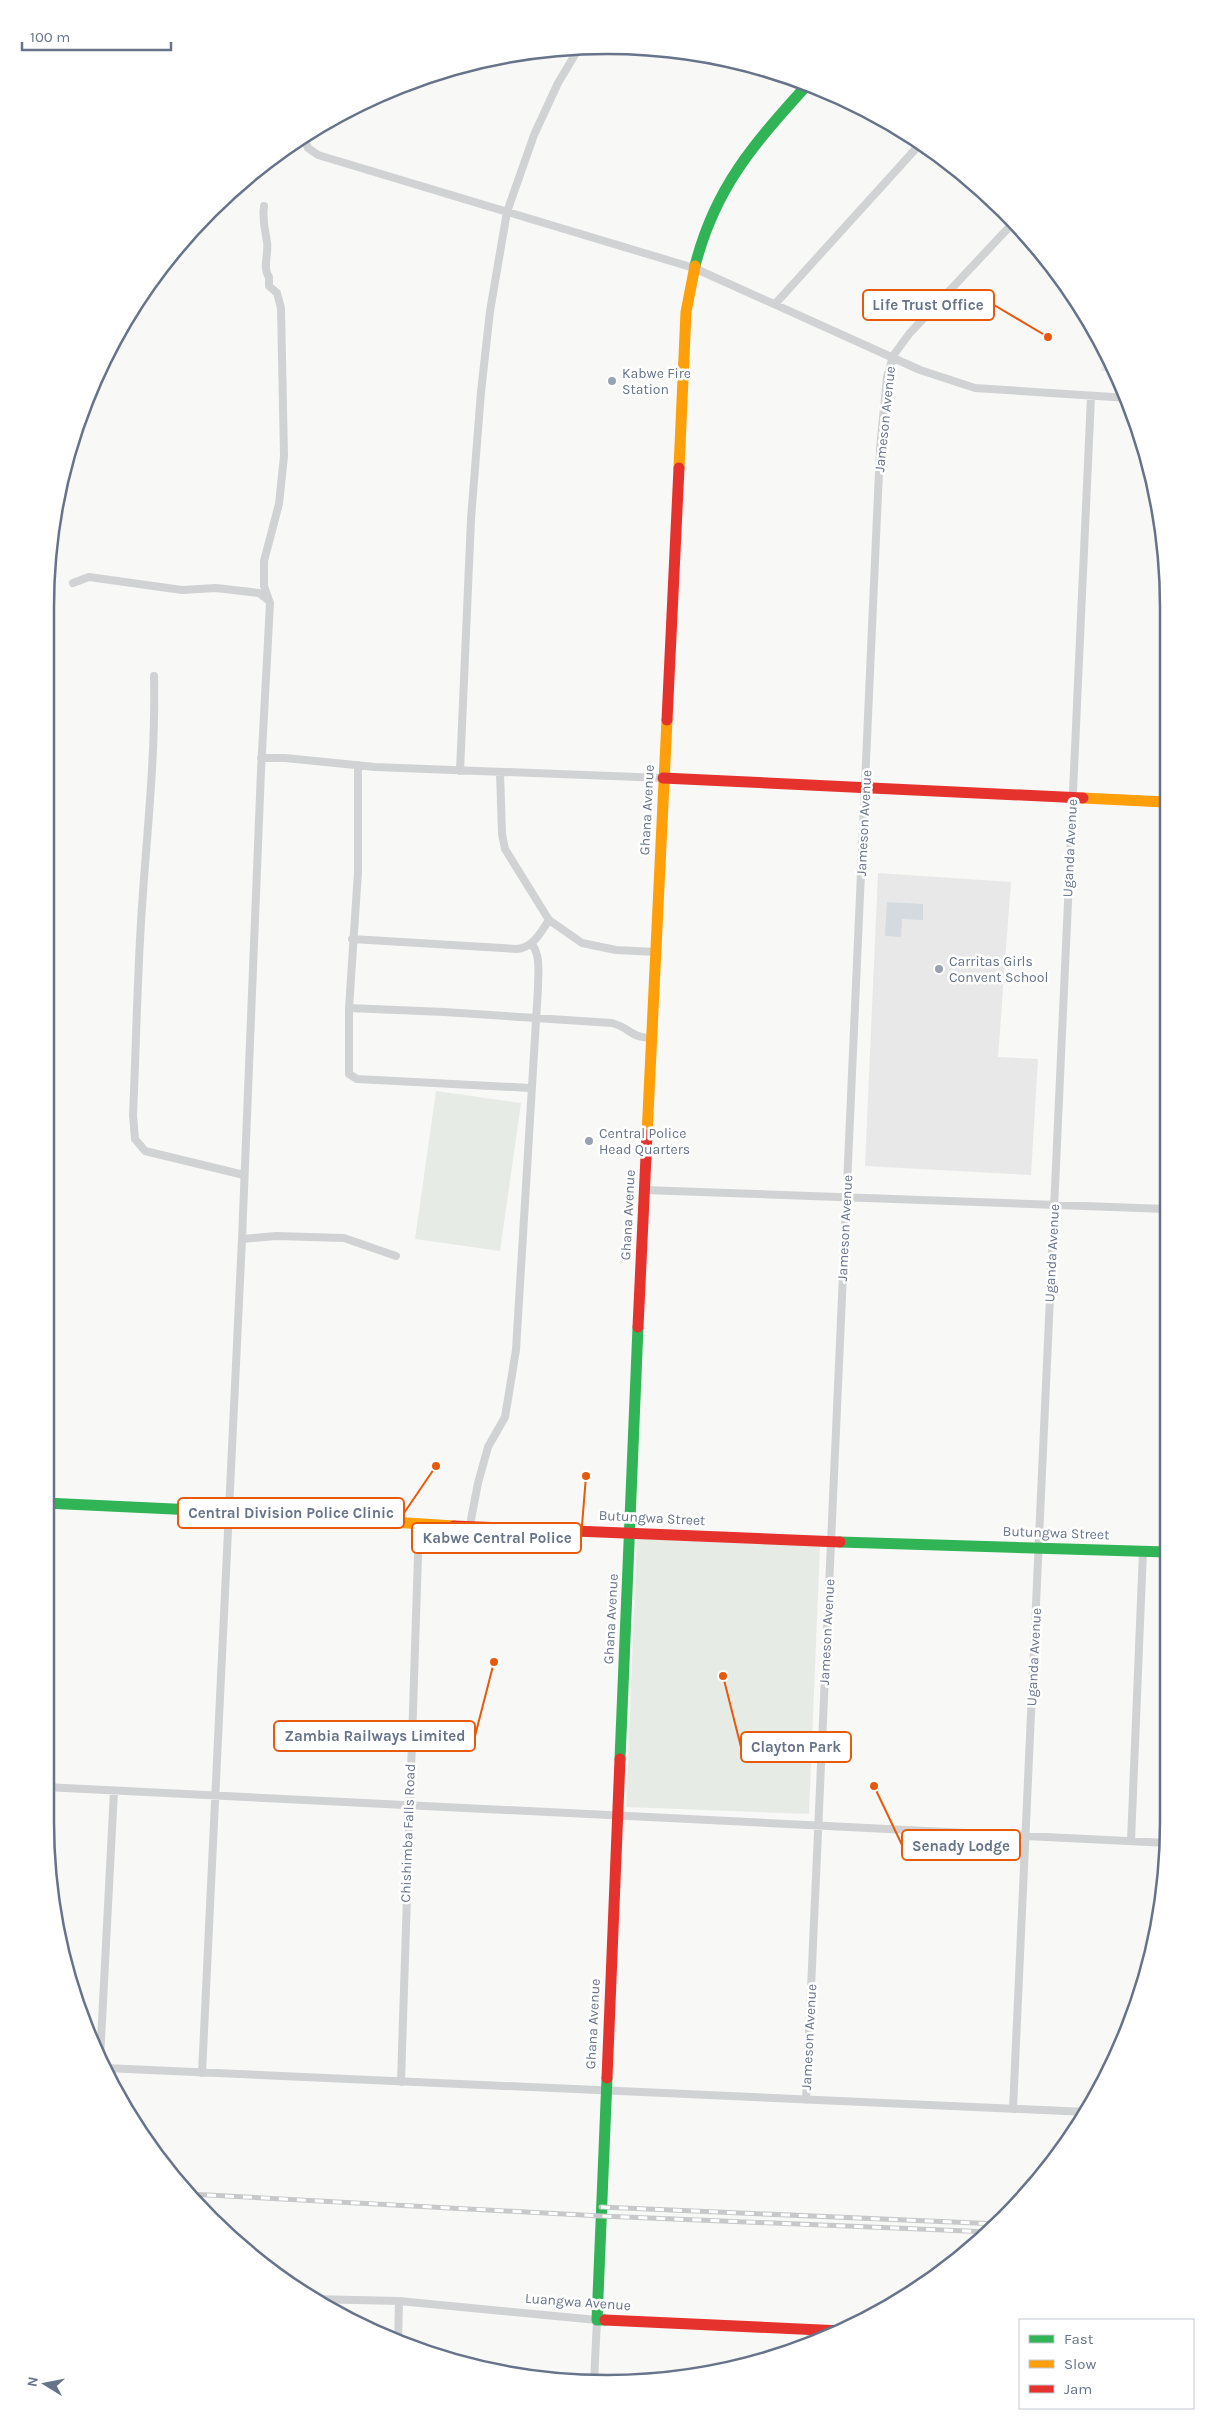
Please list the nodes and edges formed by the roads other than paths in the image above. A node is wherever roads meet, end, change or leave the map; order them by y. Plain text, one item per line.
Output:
1 (575, 55) edge
2 (803, 90) edge
3 (306, 143) edge
4 (915, 148) edge
5 (264, 206) dead end
6 (507, 212) junction
7 (1009, 227) edge
8 (694, 268) junction
9 (776, 303) junction
10 (892, 356) junction
11 (1091, 397) junction
12 (1119, 398) edge
13 (73, 583) dead end
14 (270, 602) junction
15 (154, 676) dead end
16 (261, 758) junction
17 (358, 765) junction
18 (460, 771) junction
19 (500, 772) junction
20 (663, 778) junction
21 (865, 788) junction
22 (1072, 798) junction
23 (1160, 802) edge
24 (549, 920) junction
25 (352, 939) junction
26 (532, 944) junction
27 (656, 952) junction
28 (349, 1008) junction
29 (535, 1019) junction
30 (652, 1038) junction
31 (531, 1088) junction
32 (244, 1175) junction
33 (644, 1190) junction
34 (847, 1198) junction
35 (1054, 1205) junction
36 (1160, 1209) edge
37 (242, 1239) junction
38 (396, 1256) dead end
39 (54, 1503) edge
40 (227, 1511) junction
41 (419, 1524) junction
42 (470, 1525) junction
43 (630, 1532) junction
44 (831, 1542) junction
45 (1038, 1547) junction
46 (1144, 1551) junction
47 (1160, 1552) edge
48 (54, 1788) edge
49 (114, 1791) junction
50 (215, 1796) junction
51 (409, 1805) junction
52 (617, 1816) junction
53 (818, 1825) junction
54 (1026, 1836) junction
55 (1131, 1841) junction
56 (1159, 1842) edge
57 (101, 2044) edge
58 (112, 2068) edge
59 (202, 2073) junction
60 (401, 2082) junction
61 (605, 2091) junction
62 (806, 2100) junction
63 (1013, 2109) junction
64 (1078, 2112) edge
65 (327, 2299) edge
66 (399, 2301) junction
67 (596, 2320) junction
68 (811, 2329) junction
69 (826, 2330) edge
70 (398, 2334) edge
71 (810, 2336) edge
72 (594, 2375) edge

1 - 6 street
2 - 8 main road, Ghana Avenue
3 - 6 street
4 - 9 street
5 - 14 street
6 - 8 street
6 - 18 street
7 - 10 street
8 - 9 street
8 - 20 main road, Ghana Avenue
9 - 10 street
10 - 11 street
10 - 21 street, Jameson Avenue
11 - 12 street
11 - 22 street, Uganda Avenue
13 - 14 street
14 - 16 street
15 - 32 street
16 - 17 street
16 - 32 street
17 - 18 street
17 - 25 street
18 - 19 street
19 - 20 street
19 - 24 street
20 - 21 main road
20 - 27 main road, Ghana Avenue
21 - 22 main road
21 - 34 street, Jameson Avenue
22 - 23 main road
22 - 35 street, Uganda Avenue
24 - 26 street
24 - 27 street
25 - 26 street
25 - 28 street
26 - 29 street
27 - 30 main road, Ghana Avenue
28 - 29 street
28 - 31 street
29 - 30 street
29 - 31 street
30 - 33 main road, Ghana Avenue
31 - 42 street
32 - 37 street
33 - 34 street
33 - 43 main road, Ghana Avenue
34 - 35 street
34 - 44 street, Jameson Avenue
35 - 36 street
35 - 45 street, Uganda Avenue
37 - 38 street
37 - 40 street
39 - 40 main road, Butungwa Street
40 - 41 main road, Butungwa Street
40 - 50 street
41 - 42 main road, Butungwa Street
41 - 51 street, Chishimba Falls Road
42 - 43 main road, Butungwa Street
43 - 44 main road, Butungwa Street
43 - 52 main road, Ghana Avenue
44 - 45 main road, Butungwa Street
44 - 53 street, Jameson Avenue
45 - 46 main road, Butungwa Street
45 - 54 street, Uganda Avenue
46 - 47 main road, Butungwa Street
46 - 55 street
48 - 49 street
49 - 50 street
49 - 57 street
50 - 51 street
50 - 59 street
51 - 52 street
51 - 60 street, Chishimba Falls Road
52 - 53 street
52 - 61 main road, Ghana Avenue
53 - 54 street
53 - 62 street, Jameson Avenue
54 - 55 street
54 - 63 street, Uganda Avenue
55 - 56 street
58 - 59 street
59 - 60 street
60 - 61 street
61 - 62 street
61 - 67 main road, Ghana Avenue
62 - 63 street
63 - 64 street
65 - 66 street, Luangwa Avenue
66 - 67 street, Luangwa Avenue
66 - 70 street
67 - 68 main road, Luangwa Avenue
67 - 72 street, Ghana Avenue
68 - 69 main road, Luangwa Avenue
68 - 71 street

